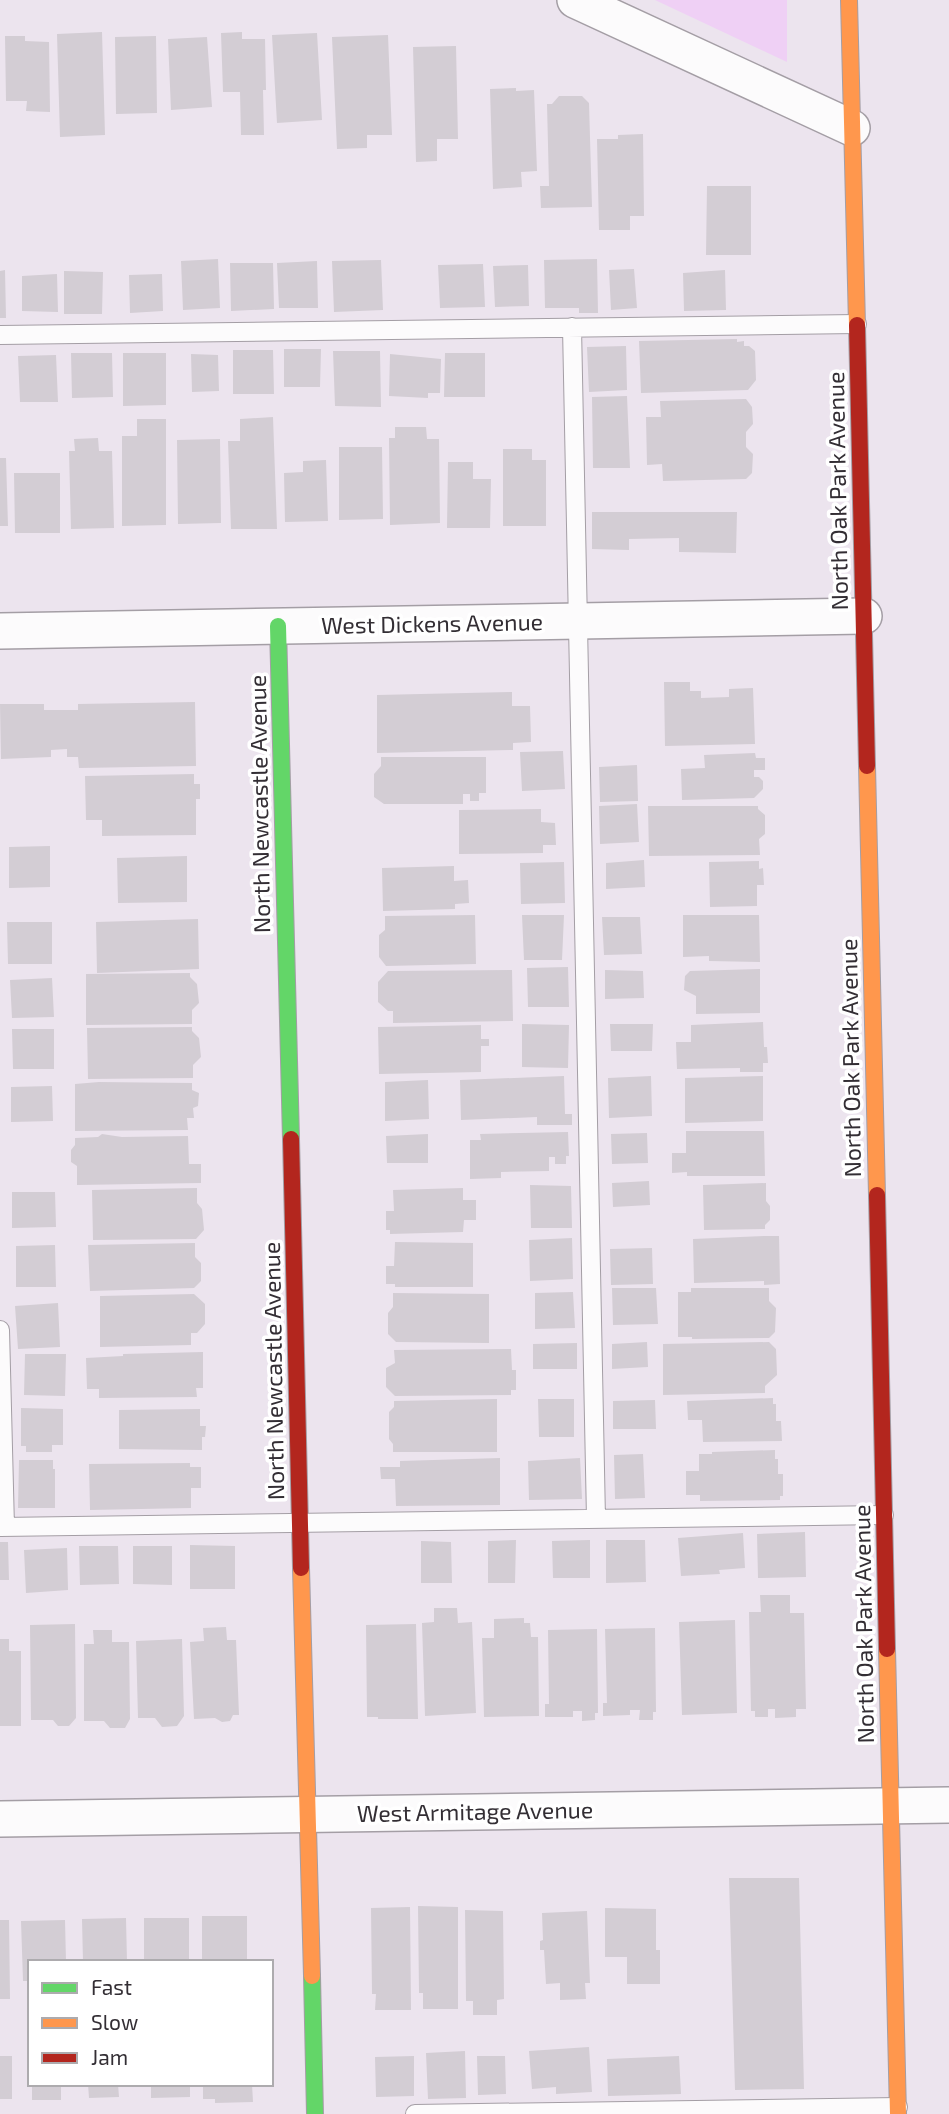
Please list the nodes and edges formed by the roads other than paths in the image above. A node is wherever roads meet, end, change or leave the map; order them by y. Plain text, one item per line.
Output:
1 (575, 0) edge
2 (849, 0) edge
3 (852, 128) junction
4 (857, 324) junction
5 (572, 327) junction
6 (0, 335) edge
7 (863, 616) junction
8 (578, 622) junction
9 (278, 626) junction
10 (0, 631) edge
11 (0, 1331) edge
12 (884, 1515) junction
13 (596, 1519) junction
14 (300, 1523) junction
15 (3, 1527) edge
16 (891, 1805) junction
17 (949, 1805) edge
18 (307, 1814) junction
19 (0, 1819) edge
20 (898, 2111) edge
21 (615, 2113) edge
22 (315, 2114) edge
23 (415, 2114) edge

1 - 3 street
2 - 3 street, North Oak Park Avenue
3 - 4 street, North Oak Park Avenue
4 - 5 lane
4 - 7 street, North Oak Park Avenue
5 - 6 lane
5 - 8 lane
7 - 8 street, West Dickens Avenue
7 - 12 street, North Oak Park Avenue
8 - 9 street, West Dickens Avenue
8 - 13 lane
9 - 10 street, West Dickens Avenue
9 - 14 street, North Newcastle Avenue
11 - 15 lane
12 - 13 lane
12 - 16 street, North Oak Park Avenue
13 - 14 lane
14 - 15 lane
14 - 18 street, North Newcastle Avenue
16 - 17 street, West Armitage Avenue
16 - 18 street, West Armitage Avenue
16 - 20 street, North Oak Park Avenue
18 - 19 street, West Armitage Avenue
18 - 22 street, North Newcastle Avenue
20 - 21 lane
21 - 23 lane

